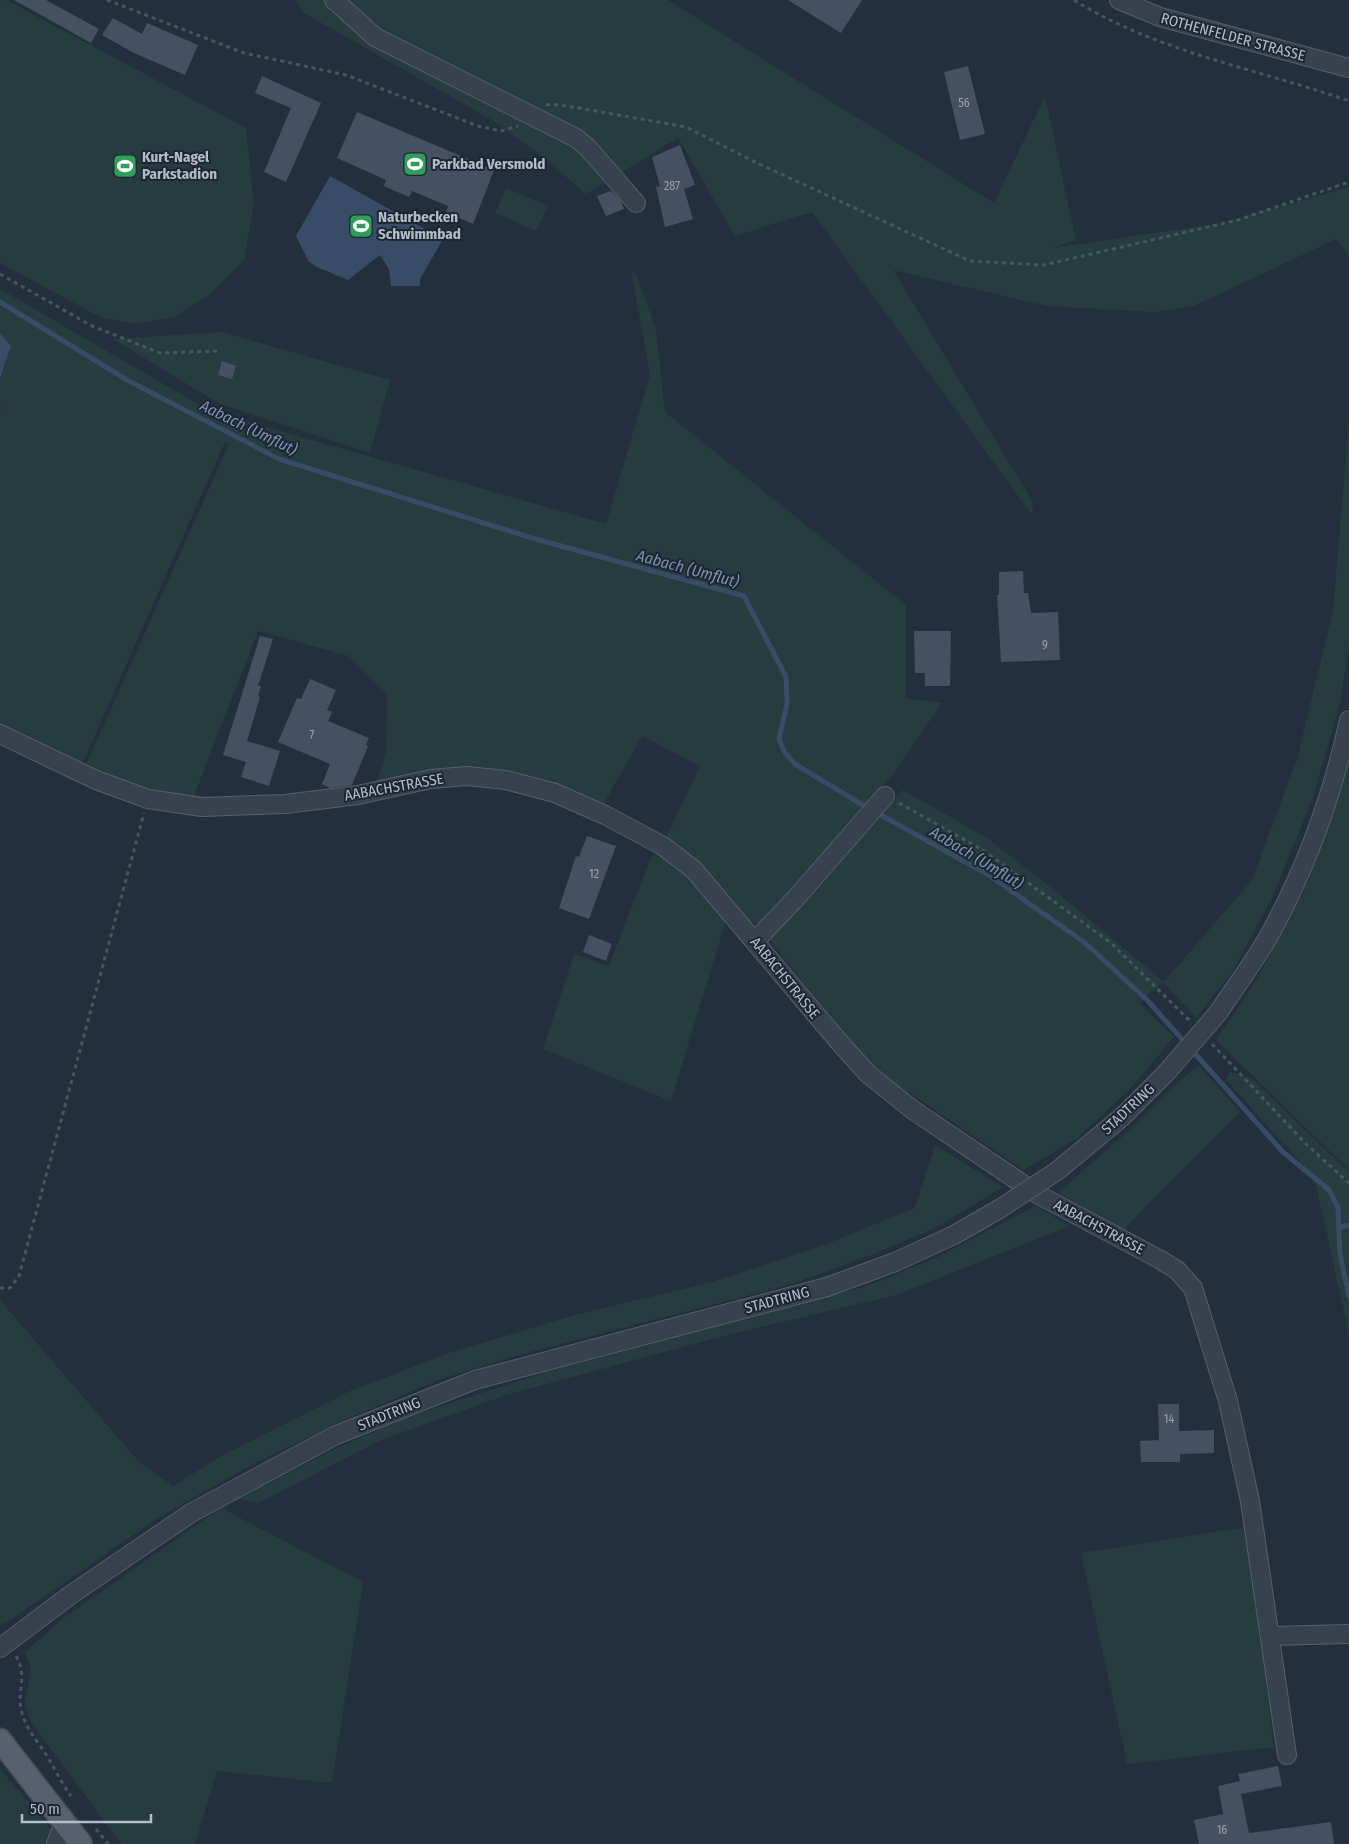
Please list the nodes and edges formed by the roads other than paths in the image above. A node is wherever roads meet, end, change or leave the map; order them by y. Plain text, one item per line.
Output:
1 (334, 0) edge
2 (1119, 0) edge
3 (1349, 68) edge
4 (636, 203) dead end
5 (1349, 720) edge
6 (0, 734) edge
7 (882, 800) road end
8 (755, 941) junction
9 (1349, 1634) edge
10 (1271, 1636) junction
11 (4, 1645) edge
12 (0, 1740) edge
13 (1287, 1755) dead end
14 (64, 1822) junction
15 (56, 1844) edge
16 (81, 1844) edge

1 - 4 street
2 - 3 street, ROTHENFELDER STRASSE
5 - 11 street, STADTRING, bridge
6 - 8 street, AABACHSTRASSE
7 - 8 street
8 - 10 street, AABACHSTRASSE
9 - 10 street
10 - 13 street, AABACHSTRASSE
12 - 14 main road
14 - 15 street
14 - 16 main road

